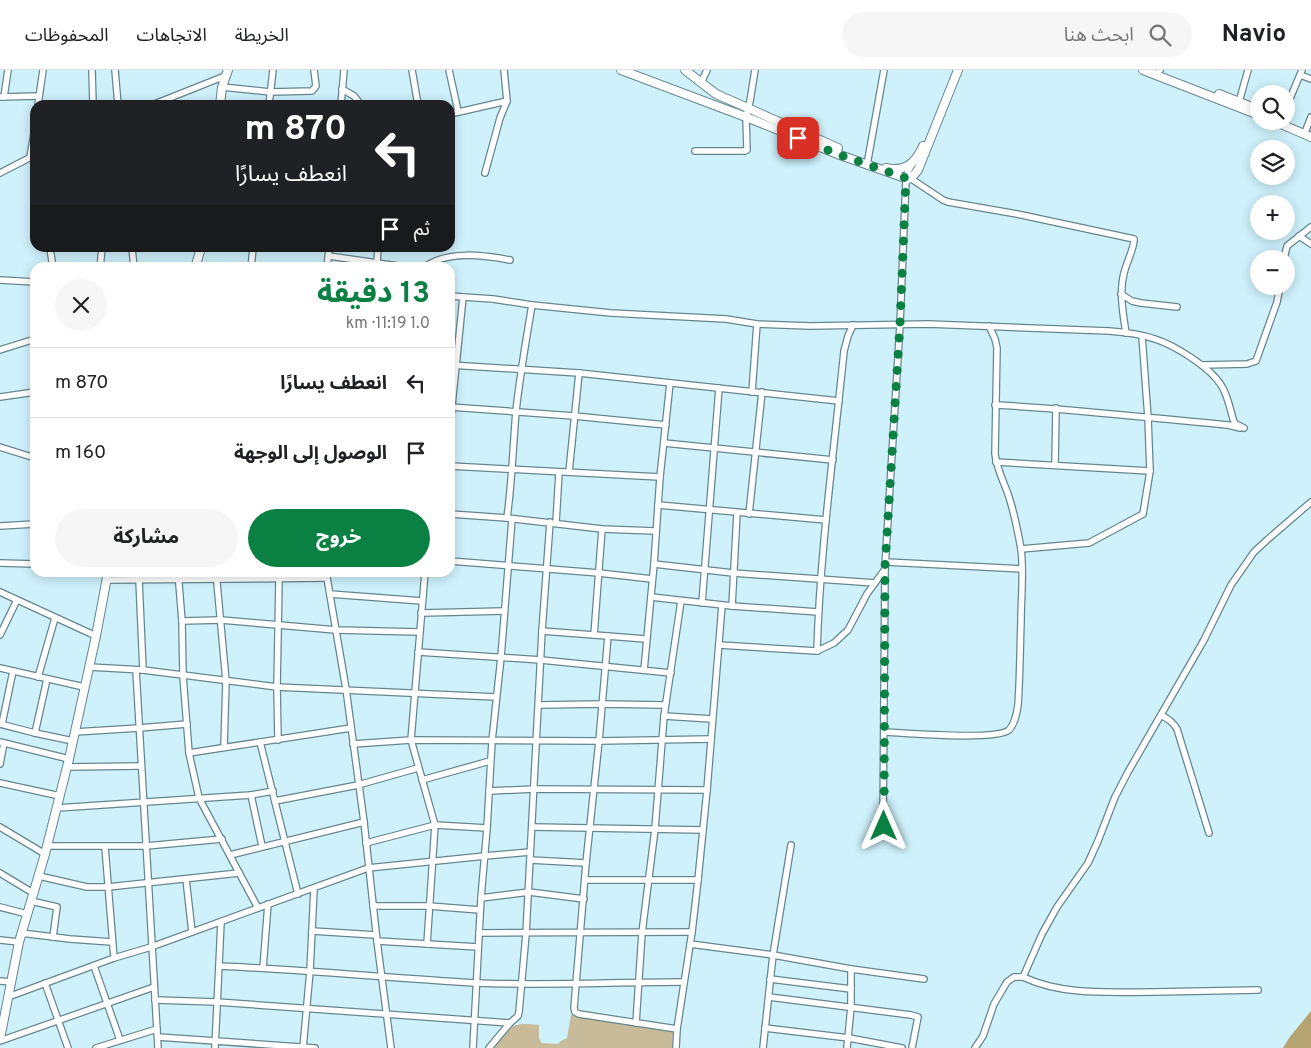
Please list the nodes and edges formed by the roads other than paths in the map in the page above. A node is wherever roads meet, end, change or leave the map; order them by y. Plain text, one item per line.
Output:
1 (8, 70) edge
2 (43, 70) edge
3 (92, 70) edge
4 (115, 70) edge
5 (273, 70) edge
6 (314, 70) edge
7 (344, 70) edge
8 (412, 70) edge
9 (449, 70) edge
10 (504, 70) edge
11 (621, 70) edge
12 (685, 70) edge
13 (707, 70) edge
14 (755, 70) edge
15 (884, 70) edge
16 (953, 70) edge
17 (958, 70) edge
18 (1143, 70) edge
19 (1158, 70) edge
20 (1248, 70) edge
21 (1301, 72) edge
22 (226, 73) edge
23 (1311, 79) edge
24 (702, 83) junction
25 (950, 84) junction
26 (1295, 86) edge
27 (222, 87) junction
28 (342, 89) junction
29 (270, 92) junction
30 (39, 96) junction
31 (2, 97) edge
32 (39, 100) edge
33 (91, 100) edge
34 (118, 100) edge
35 (164, 100) edge
36 (221, 100) edge
37 (269, 100) edge
38 (341, 100) edge
39 (357, 100) edge
40 (417, 100) edge
41 (507, 101) junction
42 (1239, 102) junction
43 (1250, 108) edge
44 (1250, 108) edge
45 (458, 111) junction
46 (455, 112) edge
47 (748, 113) junction
48 (1311, 117) edge
49 (1295, 125) edge
50 (1295, 130) edge
51 (1309, 131) edge
52 (1311, 137) edge
53 (695, 151) dead end
54 (30, 158) edge
55 (916, 160) junction
56 (868, 163) junction
57 (0, 173) edge
58 (485, 173) dead end
59 (908, 178) junction
60 (1311, 227) edge
61 (1299, 236) junction
62 (1311, 244) edge
63 (1286, 250) edge
64 (329, 252) edge
65 (329, 256) junction
66 (510, 260) dead end
67 (328, 262) edge
68 (370, 262) edge
69 (433, 262) edge
70 (0, 280) edge
71 (30, 282) edge
72 (1122, 294) junction
73 (1278, 295) edge
74 (455, 296) edge
75 (463, 297) junction
76 (532, 305) junction
77 (1177, 307) dead end
78 (757, 324) junction
79 (900, 324) junction
80 (853, 325) junction
81 (989, 326) junction
82 (1126, 333) junction
83 (1142, 336) junction
84 (30, 341) edge
85 (0, 350) edge
86 (455, 351) edge
87 (455, 365) edge
88 (1202, 365) junction
89 (521, 369) junction
90 (579, 373) junction
91 (670, 383) junction
92 (719, 388) junction
93 (752, 392) junction
94 (762, 392) junction
95 (30, 393) edge
96 (0, 397) edge
97 (839, 401) junction
98 (996, 404) junction
99 (455, 407) edge
100 (1056, 408) junction
101 (516, 412) junction
102 (574, 416) junction
103 (1148, 418) junction
104 (666, 425) junction
105 (664, 443) junction
106 (0, 447) edge
107 (714, 448) junction
108 (755, 452) junction
109 (30, 456) edge
110 (833, 460) junction
111 (996, 462) junction
112 (1055, 465) junction
113 (455, 466) edge
114 (511, 469) junction
115 (1150, 471) junction
116 (560, 472) junction
117 (569, 472) junction
118 (660, 477) junction
119 (1311, 502) edge
120 (658, 505) junction
121 (709, 510) junction
122 (737, 513) junction
123 (455, 514) edge
124 (749, 514) junction
125 (509, 518) junction
126 (826, 520) junction
127 (553, 523) junction
128 (30, 524) edge
129 (0, 526) edge
130 (602, 529) junction
131 (655, 532) junction
132 (1021, 549) junction
133 (455, 561) edge
134 (0, 563) edge
135 (30, 564) edge
136 (654, 564) junction
137 (507, 565) junction
138 (886, 566) junction
139 (547, 568) junction
140 (1022, 569) junction
141 (704, 570) junction
142 (599, 573) junction
143 (733, 573) junction
144 (107, 577) edge
145 (115, 577) edge
146 (179, 577) edge
147 (207, 577) edge
148 (216, 577) edge
149 (273, 577) edge
150 (295, 577) edge
151 (327, 577) edge
152 (424, 577) edge
153 (279, 578) junction
154 (652, 579) junction
155 (139, 580) junction
156 (179, 580) junction
157 (821, 580) junction
158 (875, 583) junction
159 (0, 592) edge
160 (330, 594) junction
161 (651, 597) junction
162 (17, 600) junction
163 (422, 601) junction
164 (682, 601) junction
165 (702, 603) junction
166 (722, 605) junction
167 (732, 606) junction
168 (504, 611) junction
169 (818, 612) junction
170 (421, 613) junction
171 (54, 618) junction
172 (221, 620) junction
173 (182, 621) junction
174 (278, 624) junction
175 (336, 630) junction
176 (542, 631) junction
177 (419, 632) junction
178 (594, 634) junction
179 (0, 635) edge
180 (96, 636) junction
181 (608, 636) junction
182 (646, 639) junction
183 (719, 645) junction
184 (818, 651) junction
185 (418, 652) junction
186 (500, 657) junction
187 (541, 660) junction
188 (89, 667) junction
189 (606, 667) junction
190 (0, 668) edge
191 (139, 670) junction
192 (644, 670) junction
193 (13, 671) junction
194 (671, 673) junction
195 (183, 676) junction
196 (38, 677) junction
197 (47, 679) junction
198 (226, 681) junction
199 (276, 687) junction
200 (84, 688) junction
201 (346, 689) junction
202 (414, 693) junction
203 (496, 697) junction
204 (602, 704) junction
205 (539, 705) junction
206 (665, 705) junction
207 (1161, 715) junction
208 (664, 716) junction
209 (712, 719) junction
210 (1, 724) edge
211 (187, 724) junction
212 (139, 728) junction
213 (351, 728) junction
214 (75, 732) junction
215 (884, 732) junction
216 (35, 733) junction
217 (711, 739) junction
218 (278, 740) junction
219 (411, 740) junction
220 (536, 740) junction
221 (662, 740) junction
222 (73, 741) junction
223 (492, 741) junction
224 (599, 741) junction
225 (260, 742) junction
226 (2, 743) edge
227 (353, 744) junction
228 (224, 747) junction
229 (190, 753) junction
230 (490, 761) junction
231 (68, 763) junction
232 (0, 764) edge
233 (141, 766) junction
234 (418, 768) junction
235 (422, 780) junction
236 (0, 783) edge
237 (358, 785) junction
238 (534, 789) junction
239 (593, 789) junction
240 (658, 789) junction
241 (489, 790) junction
242 (707, 790) junction
243 (272, 791) junction
244 (251, 795) junction
245 (60, 796) junction
246 (199, 798) junction
247 (275, 801) junction
248 (143, 803) junction
249 (57, 808) junction
250 (364, 822) junction
251 (435, 825) junction
252 (884, 826) dead end
253 (0, 827) edge
254 (532, 827) junction
255 (487, 828) junction
256 (590, 828) junction
257 (655, 829) junction
258 (703, 830) junction
259 (1209, 833) dead end
260 (222, 839) junction
261 (285, 841) junction
262 (366, 843) junction
263 (146, 846) junction
264 (262, 846) junction
265 (791, 846) dead end
266 (105, 847) junction
267 (46, 850) junction
268 (530, 852) junction
269 (230, 855) junction
270 (485, 856) junction
271 (530, 860) junction
272 (433, 861) junction
273 (586, 863) junction
274 (368, 868) junction
275 (0, 873) edge
276 (239, 873) junction
277 (39, 876) junction
278 (186, 879) junction
279 (585, 880) junction
280 (648, 880) junction
281 (698, 880) junction
282 (148, 884) junction
283 (108, 887) junction
284 (314, 889) junction
285 (529, 892) junction
286 (33, 893) junction
287 (298, 894) junction
288 (481, 898) junction
289 (584, 899) junction
290 (31, 901) junction
291 (268, 904) junction
292 (372, 906) junction
293 (429, 906) junction
294 (0, 907) edge
295 (258, 908) junction
296 (480, 910) junction
297 (27, 914) junction
298 (221, 922) junction
299 (312, 931) junction
300 (192, 932) junction
301 (642, 932) junction
302 (692, 932) junction
303 (21, 933) junction
304 (479, 933) junction
305 (580, 933) junction
306 (526, 934) junction
307 (53, 936) junction
308 (377, 938) junction
309 (0, 940) edge
310 (19, 942) junction
311 (112, 942) junction
312 (427, 944) junction
313 (690, 944) junction
314 (151, 947) junction
315 (478, 948) junction
316 (773, 955) junction
317 (114, 958) junction
318 (94, 966) junction
319 (220, 966) junction
320 (263, 968) junction
321 (851, 968) junction
322 (310, 971) junction
323 (382, 977) junction
324 (1023, 977) junction
325 (924, 978) dead end
326 (770, 979) junction
327 (0, 981) edge
328 (11, 982) junction
329 (639, 982) junction
330 (684, 982) junction
331 (45, 983) junction
332 (476, 983) junction
333 (576, 983) junction
334 (522, 984) junction
335 (154, 987) junction
336 (851, 988) junction
337 (1258, 990) dead end
338 (8, 997) junction
339 (769, 997) junction
340 (155, 1000) junction
341 (217, 1002) junction
342 (107, 1003) junction
343 (851, 1007) junction
344 (307, 1009) junction
345 (387, 1014) junction
346 (58, 1020) junction
347 (474, 1020) junction
348 (510, 1023) junction
349 (636, 1023) junction
350 (1, 1027) edge
351 (765, 1028) junction
352 (157, 1029) junction
353 (677, 1029) junction
354 (158, 1037) junction
355 (849, 1038) junction
356 (0, 1040) edge
357 (120, 1040) junction
358 (215, 1040) junction
359 (68, 1048) edge
360 (96, 1048) edge
361 (158, 1048) edge
362 (215, 1048) edge
363 (303, 1048) edge
364 (315, 1048) edge
365 (391, 1048) edge
366 (473, 1048) edge
367 (489, 1048) edge
368 (676, 1048) edge
369 (762, 1048) edge
370 (847, 1048) edge
371 (902, 1048) edge
372 (912, 1048) edge
373 (975, 1048) edge

1 - 31 street
2 - 30 street
3 - 33 street
4 - 34 street
5 - 29 street
6 - 29 street
7 - 28 street
8 - 40 street
9 - 45 street
10 - 41 street
11 - 47 street
12 - 24 street
13 - 24 street
14 - 47 street
15 - 56 street
16 - 25 street
17 - 25 street
18 - 43 street
19 - 42 street
20 - 42 street
21 - 23 street
21 - 26 street
22 - 27 street
22 - 35 street
24 - 47 street
25 - 55 street
25 - 59 street
27 - 29 street
27 - 36 street
28 - 38 street
28 - 39 street
29 - 37 street
30 - 31 street
30 - 32 street
41 - 45 street
41 - 58 street
42 - 44 street
45 - 46 street
47 - 53 street
47 - 56 street
48 - 51 street
49 - 51 street
50 - 52 street
54 - 57 street
55 - 56 street
55 - 59 street
56 - 59 street
59 - 72 street
59 - 79 street
60 - 61 street
61 - 62 street
61 - 63 street
64 - 65 street
65 - 67 street
65 - 68 street
66 - 69 street
70 - 71 street
72 - 77 street
72 - 82 street
73 - 88 street
74 - 75 street
75 - 76 street
75 - 86 street
76 - 78 street
76 - 89 street
78 - 80 street
78 - 93 street
79 - 80 street
79 - 81 street
79 - 138 street
80 - 97 street
81 - 82 street
81 - 98 street
82 - 83 street
83 - 88 street
83 - 103 street
84 - 85 street
87 - 89 street
88 - 103 street
89 - 90 street
89 - 101 street
90 - 91 street
90 - 102 street
91 - 92 street
91 - 104 street
92 - 93 street
92 - 107 street
93 - 94 street
94 - 97 street
94 - 108 street
95 - 96 street
97 - 110 street
98 - 100 street
98 - 111 street
99 - 101 street
100 - 103 street
100 - 112 street
101 - 102 street
101 - 114 street
102 - 104 street
102 - 117 street
103 - 115 street
104 - 105 street
105 - 107 street
105 - 118 street
106 - 109 street
107 - 108 street
107 - 121 street
108 - 110 street
108 - 124 street
110 - 126 street
111 - 112 street
111 - 132 street
112 - 115 street
113 - 114 street
114 - 116 street
114 - 125 street
115 - 132 street
116 - 117 street
116 - 127 street
117 - 118 street
118 - 120 street
119 - 207 street
120 - 121 street
120 - 131 street
121 - 122 street
121 - 141 street
122 - 124 street
122 - 143 street
123 - 125 street
124 - 126 street
125 - 127 street
125 - 137 street
126 - 157 street
127 - 130 street
127 - 139 street
128 - 129 street
130 - 131 street
130 - 142 street
131 - 136 street
132 - 140 street
133 - 137 street
134 - 135 street
136 - 141 street
136 - 154 street
137 - 139 street
137 - 168 street
138 - 140 street
138 - 158 street
138 - 215 street
139 - 142 street
139 - 176 street
140 - 215 street
141 - 143 street
141 - 165 street
142 - 154 street
142 - 178 street
143 - 157 street
143 - 167 street
144 - 180 street
145 - 155 street
146 - 156 street
147 - 156 street
148 - 172 street
149 - 153 street
150 - 153 street
151 - 160 street
152 - 163 street
153 - 174 street
154 - 161 street
155 - 156 street
155 - 191 street
156 - 173 street
157 - 158 street
157 - 169 street
158 - 184 street
159 - 162 street
160 - 163 street
160 - 175 street
161 - 164 street
161 - 182 street
162 - 171 street
162 - 179 street
163 - 170 street
164 - 165 street
164 - 194 street
165 - 166 street
166 - 167 street
166 - 183 street
167 - 169 street
168 - 170 street
168 - 186 street
169 - 184 street
170 - 177 street
171 - 180 street
171 - 196 street
172 - 173 street
172 - 174 street
172 - 198 street
173 - 195 street
174 - 175 street
174 - 199 street
175 - 177 street
175 - 201 street
176 - 178 street
176 - 187 street
177 - 185 street
178 - 181 street
180 - 188 street
181 - 182 street
181 - 189 street
182 - 192 street
183 - 184 street
183 - 209 street
185 - 186 street
185 - 202 street
186 - 187 street
186 - 203 street
187 - 189 street
187 - 205 street
188 - 191 street
188 - 200 street
189 - 192 street
189 - 204 street
190 - 193 street
191 - 195 street
191 - 212 street
192 - 194 street
193 - 196 street
193 - 210 street
194 - 206 street
195 - 198 street
195 - 211 street
196 - 197 street
197 - 200 street
197 - 216 street
198 - 199 street
198 - 228 street
199 - 201 street
199 - 218 street
200 - 214 street
201 - 202 street
201 - 213 street
202 - 203 street
202 - 219 street
203 - 223 street
204 - 205 street
204 - 206 street
204 - 224 street
205 - 220 street
206 - 208 street
207 - 259 street
207 - 324 street
208 - 209 street
208 - 221 street
209 - 217 street
210 - 216 street
211 - 212 street
211 - 229 street
212 - 214 street
212 - 233 street
213 - 218 street
213 - 227 street
214 - 222 street
215 - 252 street
216 - 222 street
217 - 221 street
217 - 242 street
218 - 225 street
219 - 223 street
219 - 227 street
219 - 234 street
220 - 223 street
220 - 224 street
220 - 238 street
221 - 224 street
221 - 240 street
222 - 231 street
223 - 230 street
224 - 239 street
225 - 228 street
225 - 243 street
226 - 231 street
226 - 232 street
227 - 237 street
228 - 229 street
229 - 246 street
230 - 235 street
230 - 241 street
231 - 233 street
231 - 245 street
233 - 248 street
234 - 235 street
234 - 237 street
235 - 251 street
236 - 245 street
237 - 247 street
237 - 250 street
238 - 239 street
238 - 241 street
238 - 254 street
239 - 240 street
239 - 256 street
240 - 242 street
240 - 257 street
241 - 255 street
242 - 258 street
243 - 244 street
243 - 247 street
244 - 246 street
244 - 264 street
245 - 249 street
246 - 248 street
246 - 260 street
247 - 261 street
248 - 249 street
248 - 263 street
249 - 267 street
250 - 261 street
250 - 262 street
251 - 255 street
251 - 262 street
251 - 272 street
253 - 267 street
254 - 256 street
254 - 268 street
255 - 270 street
256 - 257 street
256 - 273 street
257 - 258 street
257 - 280 street
258 - 281 street
260 - 263 street
260 - 269 street
261 - 264 street
261 - 287 street
262 - 274 street
263 - 266 street
263 - 282 street
264 - 269 street
265 - 316 street
266 - 267 street
266 - 283 street
267 - 277 street
268 - 270 street
268 - 271 street
269 - 276 street
270 - 272 street
270 - 288 street
271 - 273 street
271 - 285 street
272 - 274 street
272 - 293 street
273 - 279 street
274 - 284 street
274 - 292 street
275 - 286 street
276 - 278 street
276 - 295 street
277 - 283 street
277 - 286 street
278 - 282 street
278 - 300 street
279 - 280 street
279 - 289 street
280 - 281 street
280 - 301 street
281 - 302 street
282 - 283 street
282 - 314 street
283 - 311 street
284 - 287 street
284 - 299 street
285 - 288 street
285 - 289 street
285 - 306 street
286 - 290 street
287 - 291 street
288 - 296 street
289 - 305 street
290 - 297 street
290 - 307 street
291 - 295 street
291 - 320 street
292 - 293 street
292 - 308 street
293 - 296 street
293 - 312 street
294 - 297 street
295 - 298 street
296 - 304 street
297 - 303 street
298 - 300 street
298 - 319 street
299 - 308 street
299 - 322 street
300 - 314 street
301 - 302 street
301 - 305 street
301 - 329 street
302 - 313 street
303 - 307 street
303 - 310 street
304 - 306 street
304 - 315 street
305 - 306 street
305 - 333 street
306 - 334 street
307 - 311 street
308 - 312 street
308 - 323 street
309 - 310 street
310 - 328 street
311 - 317 street
312 - 315 street
313 - 316 street
313 - 330 street
314 - 317 street
314 - 335 street
315 - 332 street
316 - 321 street
316 - 326 street
317 - 318 street
318 - 331 street
318 - 342 street
319 - 320 street
319 - 341 street
320 - 322 street
321 - 325 street
321 - 336 street
322 - 323 street
322 - 344 street
323 - 332 street
323 - 345 street
324 - 337 street
324 - 373 street
326 - 336 street
326 - 339 street
327 - 328 street
328 - 338 street
329 - 330 street
329 - 333 street
329 - 349 street
330 - 353 street
331 - 338 street
331 - 346 street
332 - 334 street
332 - 347 street
333 - 334 street
333 - 349 street
334 - 348 street
335 - 340 street
335 - 342 street
336 - 343 street
338 - 350 street
339 - 343 street
339 - 351 street
340 - 341 street
340 - 352 street
341 - 344 street
341 - 358 street
342 - 346 street
342 - 357 street
343 - 355 street
343 - 372 street
344 - 345 street
344 - 363 street
345 - 347 street
345 - 365 street
346 - 356 street
346 - 359 street
347 - 348 street
347 - 366 street
348 - 367 street
349 - 353 street
350 - 356 street
351 - 355 street
351 - 369 street
352 - 354 street
352 - 357 street
353 - 368 street
354 - 358 street
354 - 361 street
355 - 370 street
355 - 371 street
357 - 360 street
358 - 362 street
358 - 363 street
363 - 364 street

